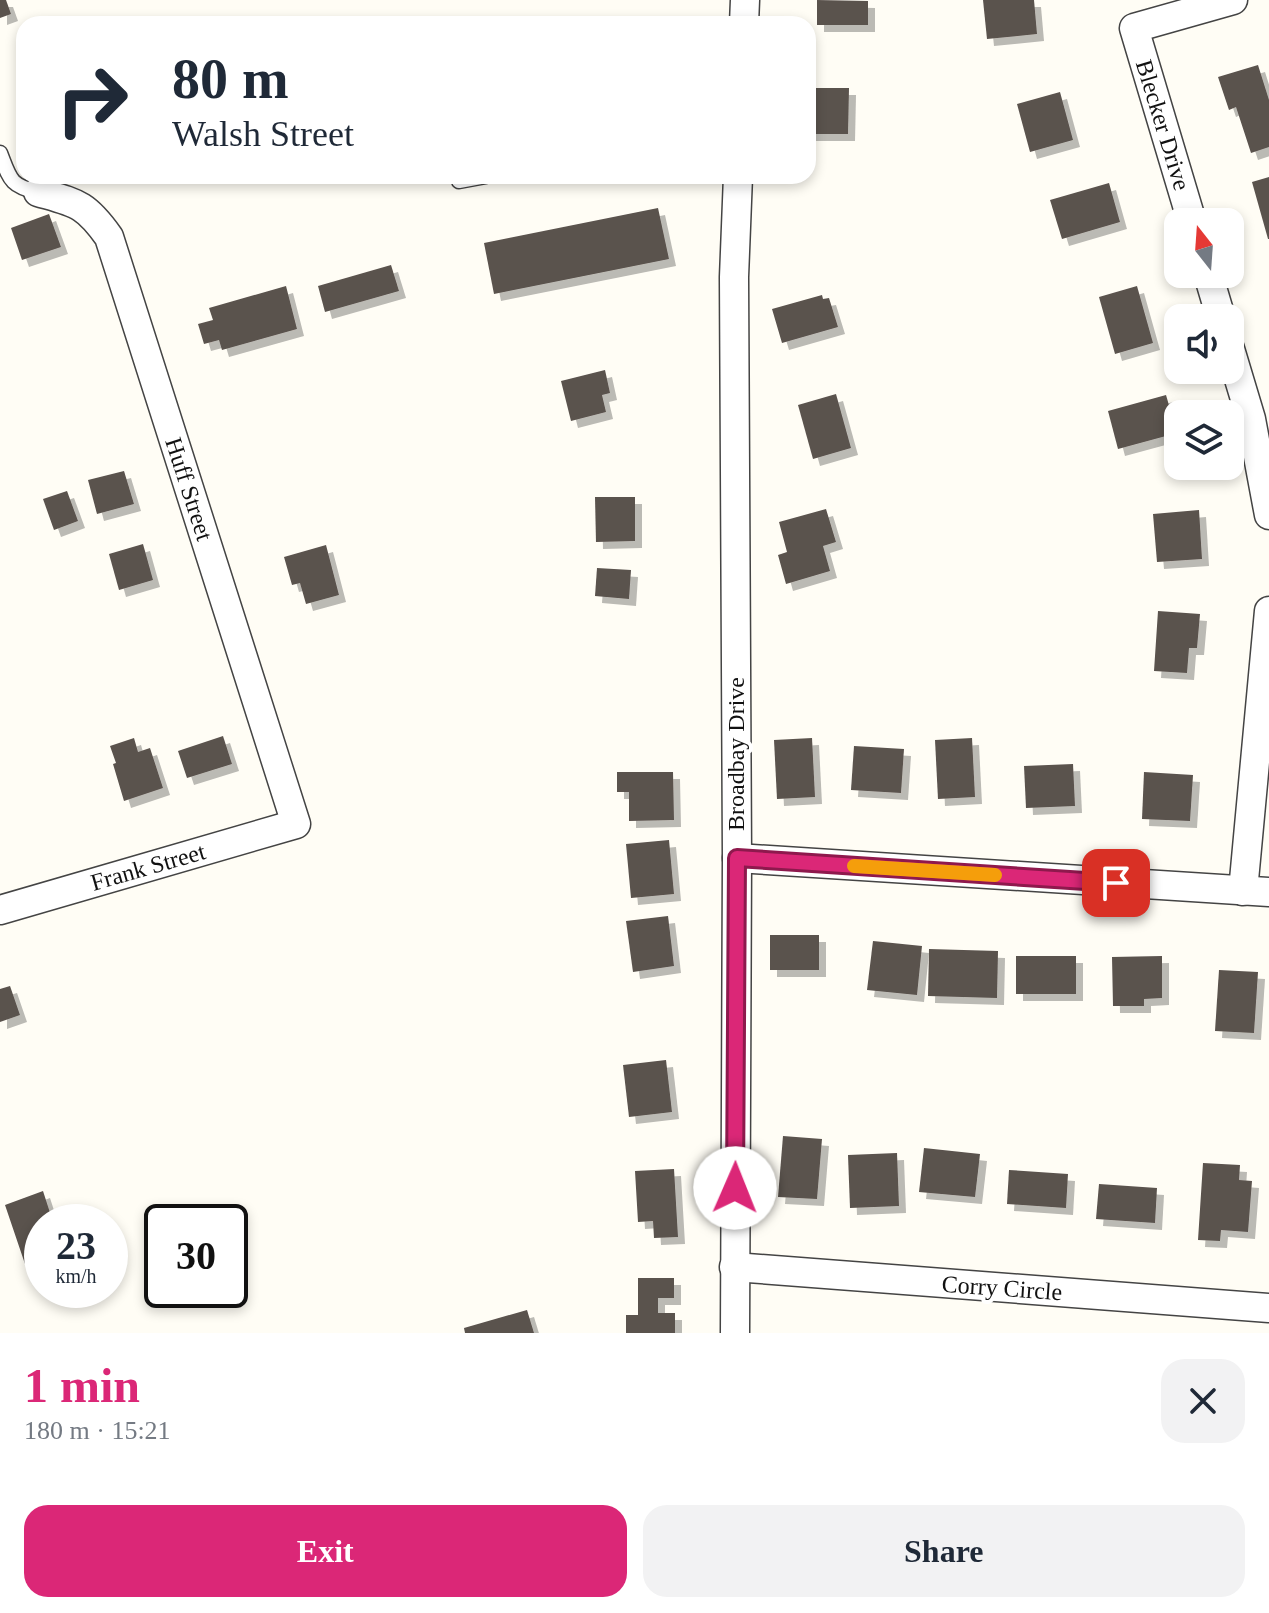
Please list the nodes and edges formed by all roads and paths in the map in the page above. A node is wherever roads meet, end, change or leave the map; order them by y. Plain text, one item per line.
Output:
1 (1233, 0) edge
2 (0, 153) edge
3 (738, 184) edge
4 (38, 192) joint
5 (1188, 208) edge
6 (1244, 380) edge
7 (1260, 416) edge
8 (1269, 515) edge
9 (1269, 611) edge
10 (296, 824) joint
11 (737, 858) junction
12 (1256, 891) edge
13 (0, 910) edge
14 (734, 1267) junction
15 (1269, 1308) edge
16 (735, 1333) edge

1 - 5 street, Blecker Drive
2 - 4 lane
3 - 11 street, Broadbay Drive
4 - 10 street, Huff Street
6 - 7 street
7 - 8 street
9 - 12 street
10 - 13 street, Frank Street
11 - 12 street
11 - 14 street, Broadbay Drive
14 - 15 street, Corry Circle
14 - 16 street, Broadbay Drive

